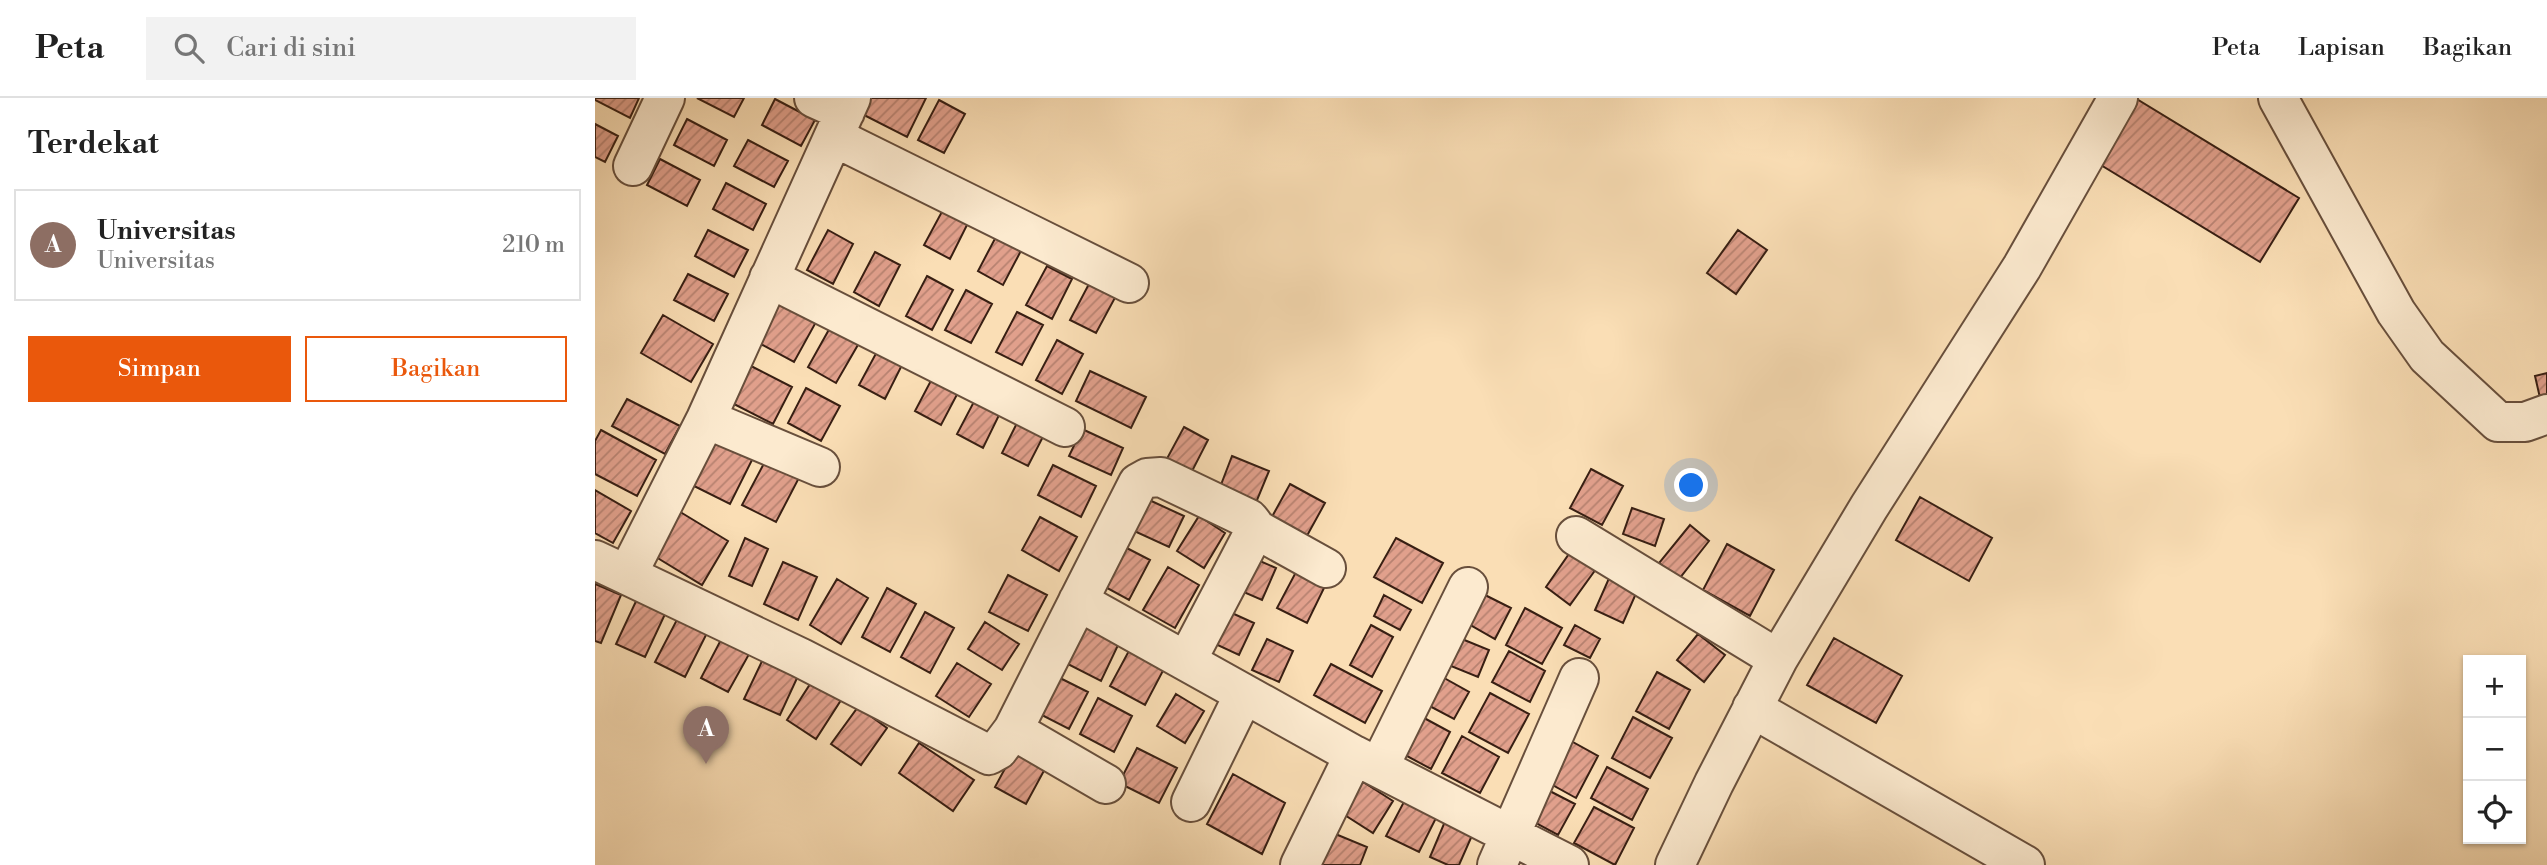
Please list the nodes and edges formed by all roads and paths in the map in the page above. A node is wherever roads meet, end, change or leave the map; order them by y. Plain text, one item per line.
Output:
1 (665, 98) edge
2 (2118, 98) edge
3 (2277, 98) edge
4 (836, 111) edge
5 (633, 166) dead end
6 (769, 278) junction
7 (1129, 283) dead end
8 (2547, 414) edge
9 (706, 419) junction
10 (1065, 427) dead end
11 (820, 467) dead end
12 (1254, 528) junction
13 (1576, 536) dead end
14 (611, 568) edge
15 (1326, 568) dead end
16 (1468, 587) dead end
17 (1078, 601) junction
18 (1778, 659) junction
19 (1187, 660) junction
20 (1579, 678) dead end
21 (1244, 694) junction
22 (1752, 708) junction
23 (1013, 730) junction
24 (1366, 761) junction
25 (1106, 784) dead end
26 (1191, 802) dead end
27 (1503, 850) edge
28 (1300, 865) edge
29 (1569, 865) edge
30 (1675, 865) edge
31 (2025, 865) edge

1 - 5 street
2 - 18 street
3 - 8 street
4 - 6 street
4 - 7 street
6 - 9 street
6 - 10 street
9 - 11 street
9 - 14 street
12 - 15 street
12 - 17 street
12 - 19 street
13 - 18 street
14 - 23 street
16 - 24 street
17 - 19 street
17 - 23 street
18 - 22 street
19 - 21 street
20 - 27 street
21 - 24 street
21 - 26 street
22 - 30 street
22 - 31 street
23 - 25 street
24 - 27 street
24 - 28 street
27 - 29 street

